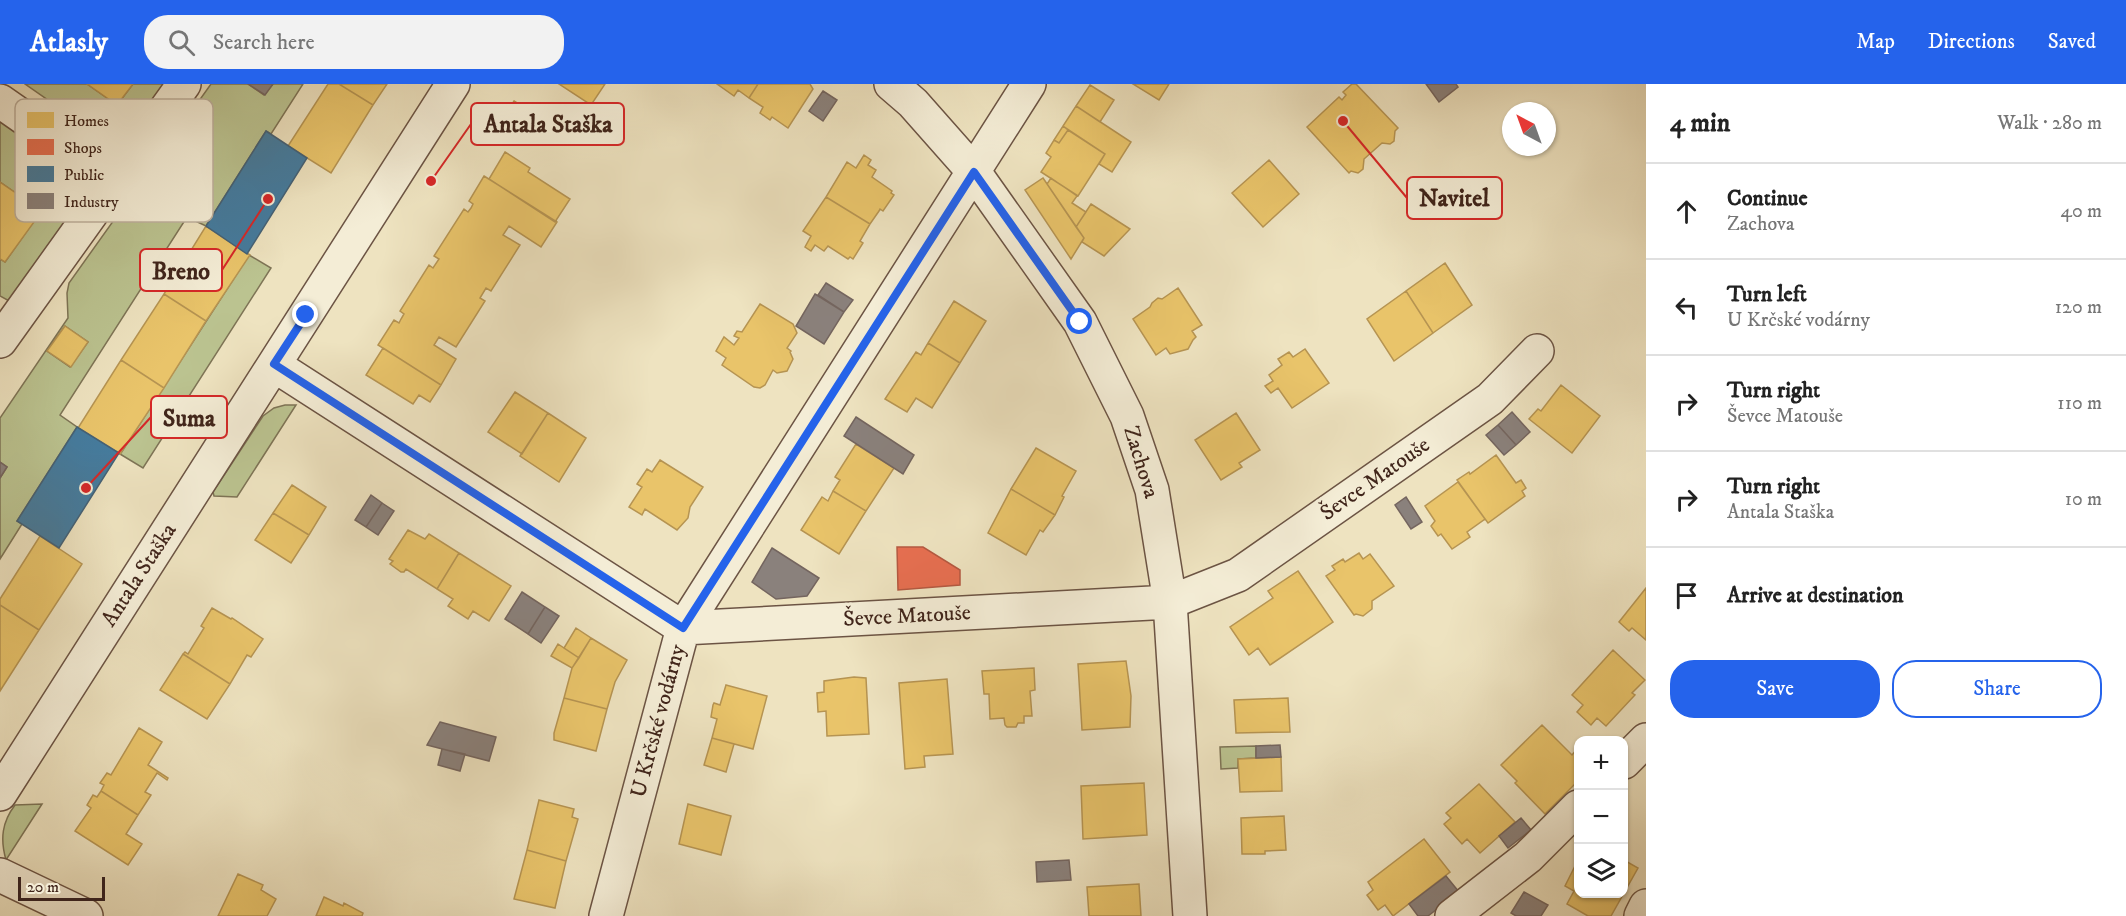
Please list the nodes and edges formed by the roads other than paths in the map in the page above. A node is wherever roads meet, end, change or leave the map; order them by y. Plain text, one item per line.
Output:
1 (184, 84) edge
2 (453, 84) edge
3 (891, 84) edge
4 (1029, 84) edge
5 (174, 99) edge
6 (0, 101) edge
7 (15, 111) edge
8 (974, 172) junction
9 (87, 222) edge
10 (0, 341) edge
11 (1537, 351) dead end
12 (274, 364) junction
13 (1170, 602) junction
14 (683, 628) junction
15 (1646, 740) edge
16 (1628, 757) edge
17 (0, 794) edge
18 (1574, 811) edge
19 (0, 875) edge
20 (1646, 906) edge
21 (86, 916) edge
22 (606, 916) edge
23 (1190, 916) edge
24 (1452, 916) edge
25 (1641, 916) edge

1 - 5 street
2 - 12 street, Antala Staška
3 - 8 street, Zachova
4 - 8 street, U Krčské vodárny
6 - 7 street
8 - 13 street, Zachova
8 - 14 street, U Krčské vodárny
9 - 10 street
11 - 13 street, Ševce Matouše
12 - 14 street
12 - 17 street, Antala Staška
13 - 14 street, Ševce Matouše
13 - 23 street, Zachova
14 - 22 street, U Krčské vodárny
15 - 16 street
18 - 24 street
19 - 21 street
20 - 25 street

